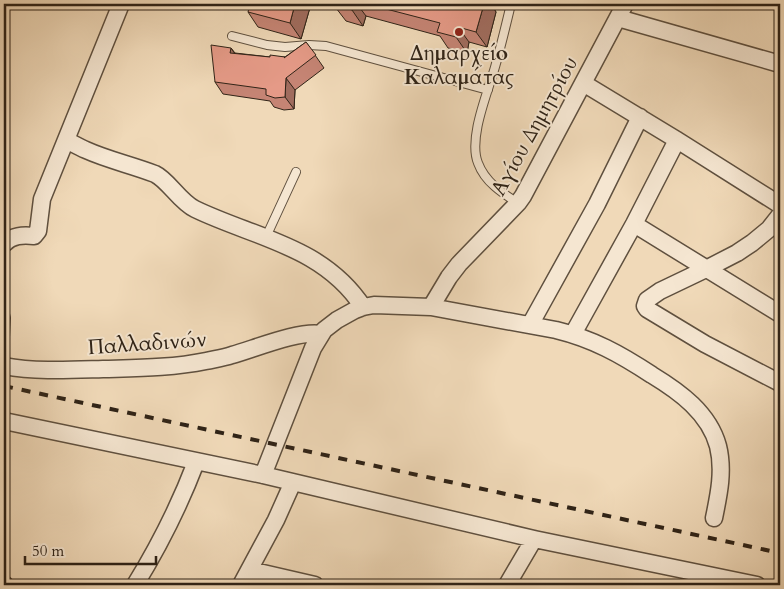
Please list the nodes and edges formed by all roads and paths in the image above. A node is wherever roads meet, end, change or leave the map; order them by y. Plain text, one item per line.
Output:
1 (121, 4) edge
2 (511, 4) edge
3 (621, 11) edge
4 (232, 36) dead end
5 (780, 64) edge
6 (582, 83) junction
7 (488, 90) junction
8 (640, 117) junction
9 (66, 140) junction
10 (676, 140) junction
11 (296, 172) dead end
12 (518, 204) junction
13 (780, 205) edge
14 (780, 215) edge
15 (634, 224) junction
16 (266, 237) junction
17 (4, 244) edge
18 (706, 269) junction
19 (363, 307) junction
20 (431, 307) junction
21 (4, 310) edge
22 (780, 314) edge
23 (530, 325) junction
24 (321, 334) junction
25 (573, 334) junction
26 (4, 356) edge
27 (4, 366) edge
28 (780, 383) edge
29 (4, 421) edge
30 (196, 462) junction
31 (263, 475) junction
32 (292, 482) junction
33 (714, 518) dead end
34 (534, 538) junction
35 (692, 579) edge
36 (246, 580) edge
37 (136, 585) edge
38 (315, 585) edge
39 (507, 585) edge
40 (757, 585) edge

1 - 9 street
2 - 7 lane
3 - 5 street
3 - 6 street, Αγίου Δημητρίου
4 - 7 lane
6 - 8 street
6 - 12 street, Αγίου Δημητρίου
7 - 12 lane
8 - 10 street
8 - 23 street
9 - 16 street
9 - 17 street
10 - 13 street
10 - 15 street
11 - 16 lane
12 - 20 street, Αγίου Δημητρίου
14 - 18 street
15 - 18 street
15 - 25 street
16 - 19 street
18 - 22 street
18 - 28 street
19 - 20 street
19 - 24 street
20 - 23 street
21 - 26 lane
23 - 25 street
24 - 27 street, Παλλαδινών
24 - 31 street
25 - 33 street
29 - 30 street
30 - 31 street
30 - 37 street
31 - 32 street
32 - 34 street
32 - 36 street
34 - 35 street
34 - 39 street
35 - 40 street
36 - 38 street

